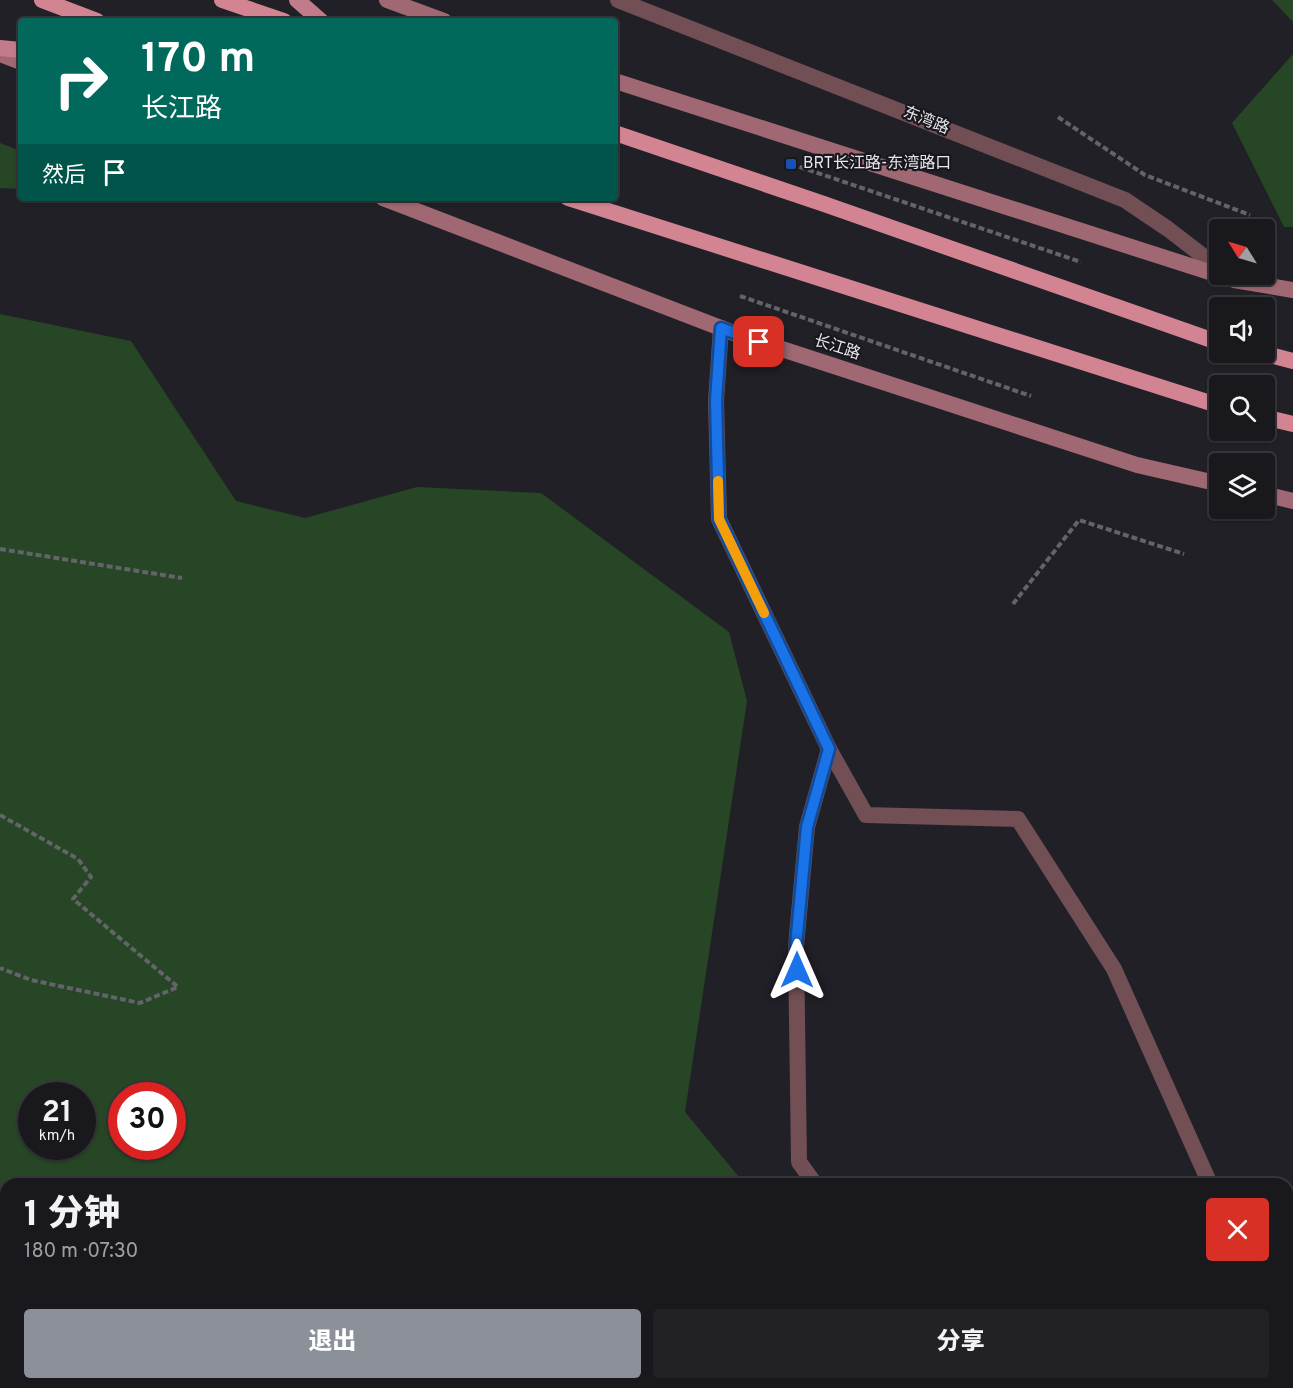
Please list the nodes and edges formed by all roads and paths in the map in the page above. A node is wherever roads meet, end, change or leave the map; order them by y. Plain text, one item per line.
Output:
1 (42, 0) edge
2 (222, 0) edge
3 (297, 0) edge
4 (387, 0) edge
5 (618, 0) edge
6 (89, 18) edge
7 (275, 18) edge
8 (318, 18) edge
9 (436, 18) edge
10 (0, 48) edge
11 (18, 50) edge
12 (0, 54) edge
13 (18, 61) edge
14 (618, 82) edge
15 (1058, 117) dead end
16 (618, 135) edge
17 (791, 164) dead end
18 (391, 201) edge
19 (577, 201) edge
20 (1250, 215) dead end
21 (1209, 261) edge
22 (1081, 262) dead end
23 (1209, 270) edge
24 (1269, 285) edge
25 (1293, 290) edge
26 (740, 296) dead end
27 (721, 328) junction
28 (1209, 339) edge
29 (1275, 356) edge
30 (1293, 361) edge
31 (1031, 396) dead end
32 (1209, 402) edge
33 (1275, 420) edge
34 (1293, 424) edge
35 (1209, 481) edge
36 (1275, 497) edge
37 (1293, 501) edge
38 (0, 549) edge
39 (1184, 554) dead end
40 (182, 578) dead end
41 (1013, 604) dead end
42 (829, 749) junction
43 (0, 815) edge
44 (0, 968) edge
45 (811, 1178) edge
46 (1207, 1178) edge

1 - 6 highway
2 - 7 highway
3 - 8 main road
4 - 9 main road
5 - 21 street, 东湾路
10 - 11 main road
12 - 13 main road
14 - 23 main road
15 - 20 path
16 - 28 highway
17 - 22 path
18 - 27 main road, 长江路
19 - 32 highway
24 - 25 main road
26 - 31 path
27 - 35 main road, 长江路
27 - 42 street
29 - 30 highway
33 - 34 highway
36 - 37 main road
38 - 40 path
39 - 41 path
42 - 45 street
42 - 46 street
43 - 44 path

